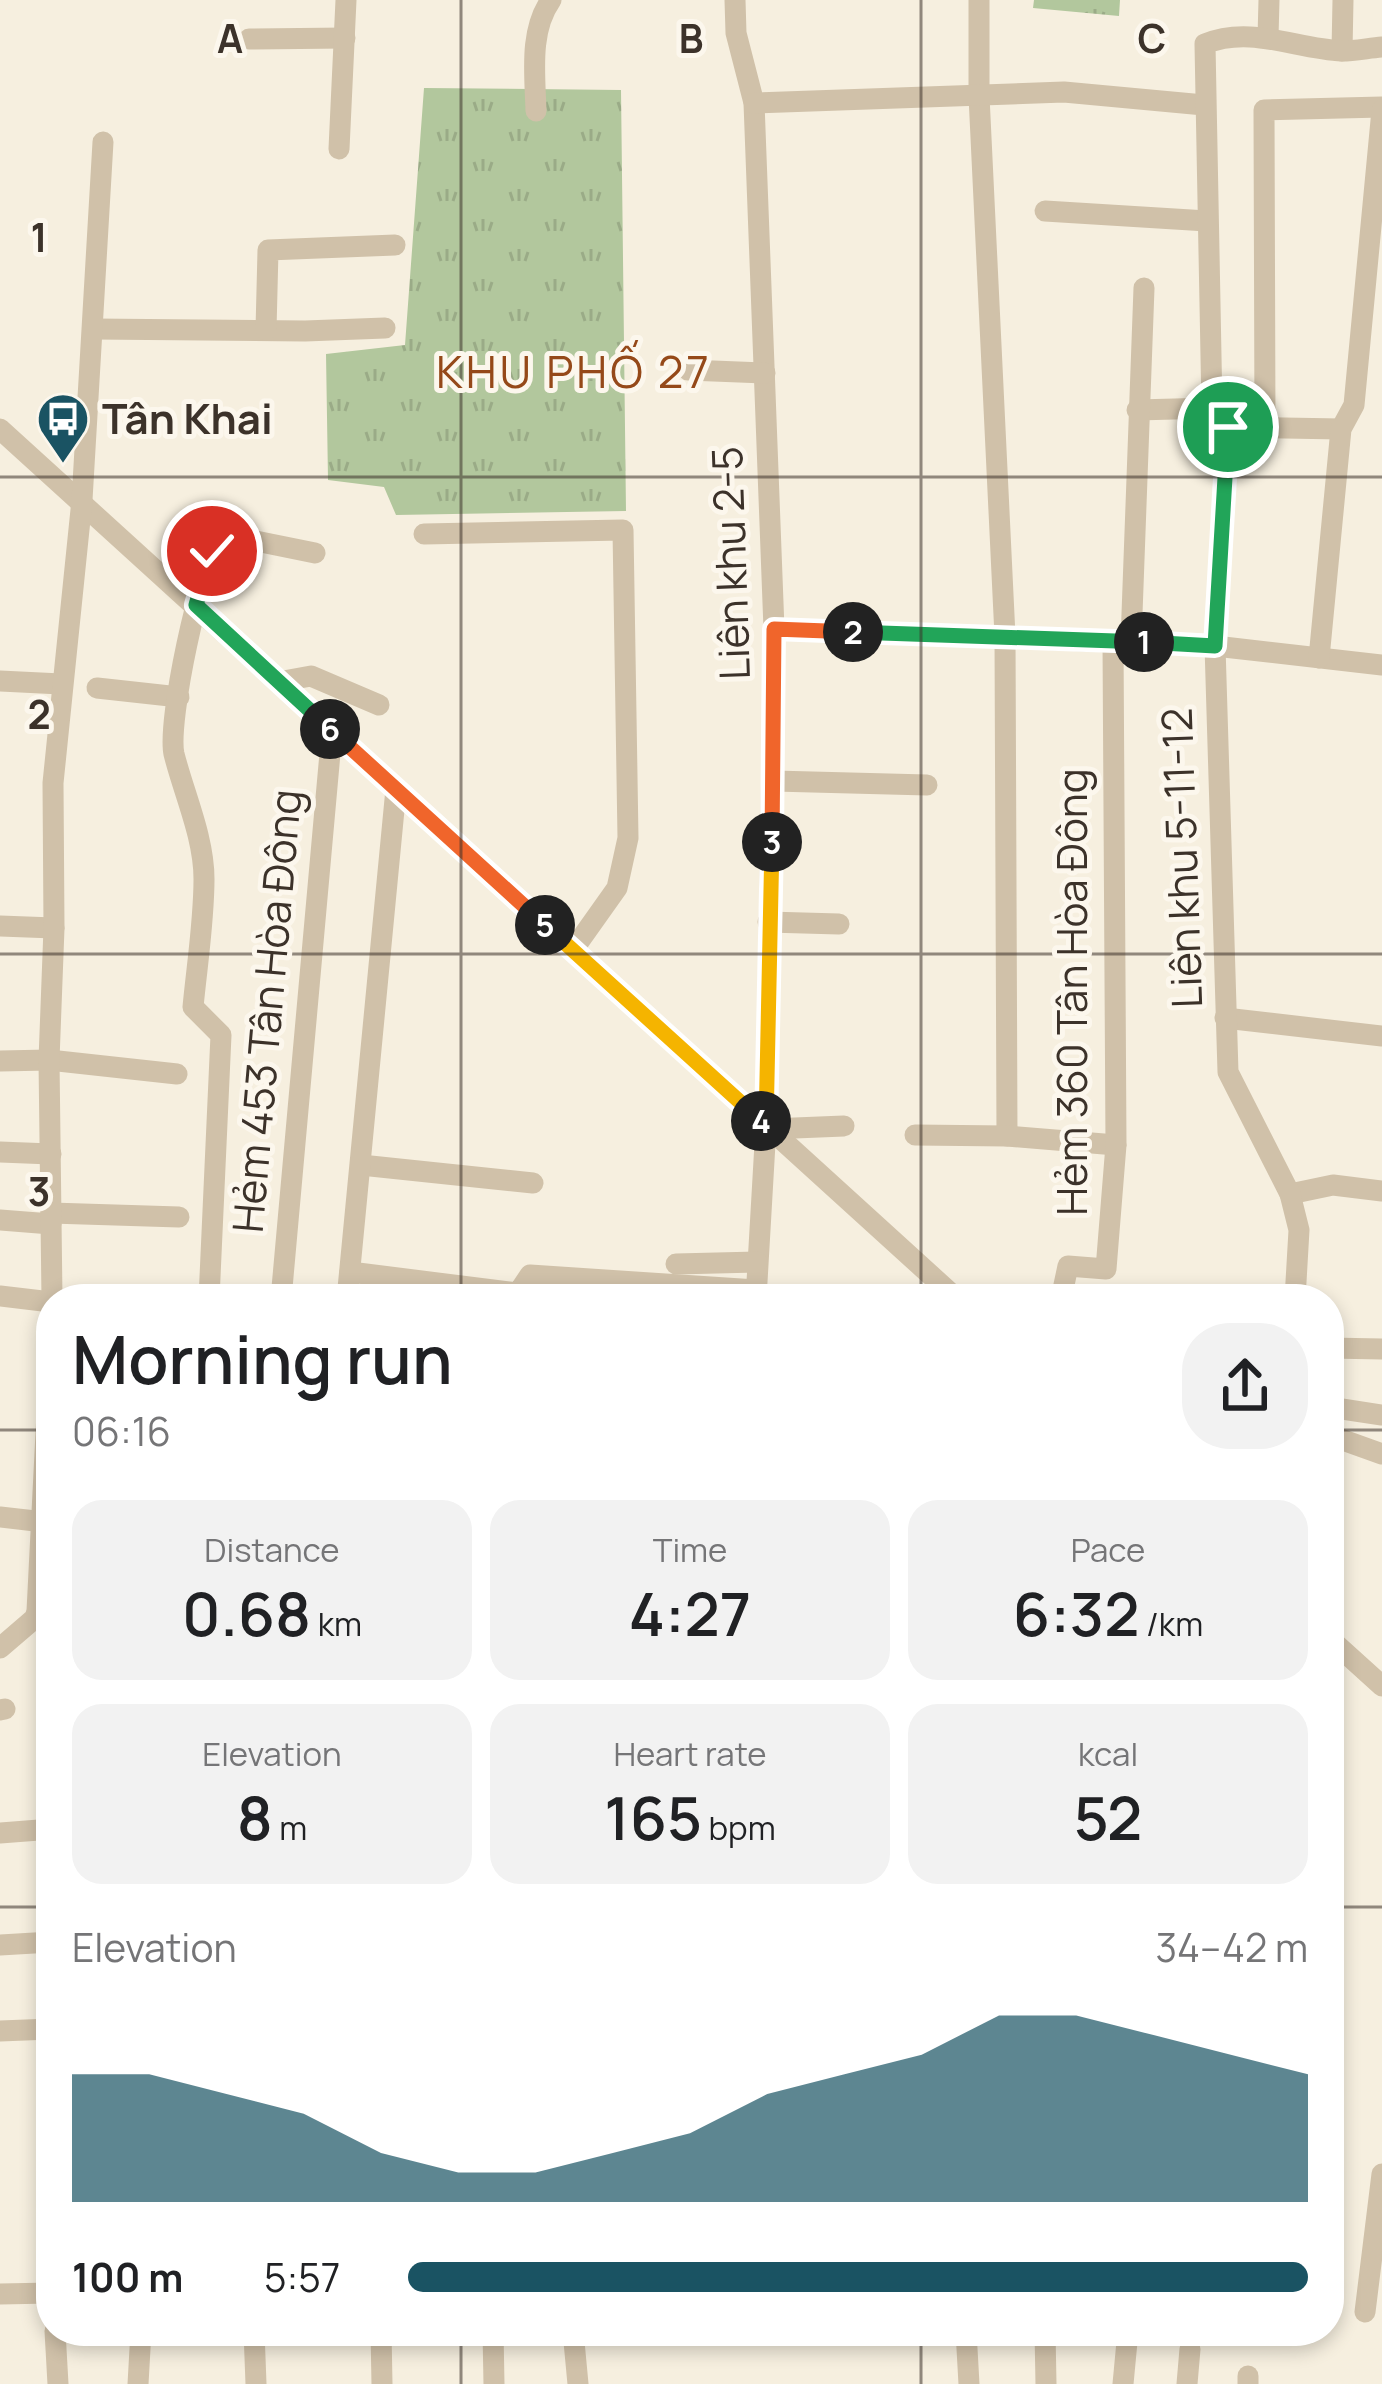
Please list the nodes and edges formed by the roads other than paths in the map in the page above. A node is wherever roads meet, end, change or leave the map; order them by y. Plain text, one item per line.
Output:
1 (346, 0) edge
2 (551, 0) edge
3 (736, 0) edge
4 (979, 0) edge
5 (1269, 0) edge
6 (1343, 0) edge
7 (344, 38) junction
8 (1268, 38) junction
9 (249, 39) dead end
10 (1382, 47) edge
11 (1342, 51) junction
12 (980, 96) junction
13 (754, 103) junction
14 (1204, 105) junction
15 (1382, 109) edge
16 (536, 111) dead end
17 (103, 142) dead end
18 (339, 148) dead end
19 (1045, 211) dead end
20 (1207, 221) junction
21 (395, 245) dead end
22 (1144, 288) dead end
23 (385, 328) dead end
24 (94, 329) junction
25 (266, 329) junction
26 (688, 370) dead end
27 (765, 373) junction
28 (1212, 407) junction
29 (1137, 410) junction
30 (1228, 427) junction
31 (1265, 428) junction
32 (0, 429) edge
33 (1341, 429) junction
34 (82, 500) junction
35 (424, 534) dead end
36 (315, 553) dead end
37 (196, 605) junction
38 (774, 629) junction
39 (1004, 636) junction
40 (1122, 642) junction
41 (1215, 646) junction
42 (1318, 658) junction
43 (1382, 665) edge
44 (0, 681) edge
45 (278, 682) junction
46 (61, 684) junction
47 (97, 688) dead end
48 (178, 697) junction
49 (379, 704) dead end
50 (332, 731) junction
51 (774, 781) junction
52 (927, 785) dead end
53 (396, 789) junction
54 (768, 922) junction
55 (838, 924) dead end
56 (0, 926) edge
57 (54, 928) junction
58 (573, 950) junction
59 (1225, 1018) junction
60 (1382, 1036) edge
61 (49, 1060) junction
62 (0, 1061) edge
63 (177, 1074) dead end
64 (844, 1126) dead end
65 (768, 1128) junction
66 (915, 1135) dead end
67 (1007, 1136) junction
68 (1116, 1145) junction
69 (0, 1152) edge
70 (52, 1154) junction
71 (361, 1165) junction
72 (533, 1183) dead end
73 (1382, 1191) edge
74 (1290, 1194) junction
75 (179, 1217) dead end
76 (51, 1218) junction
77 (0, 1220) edge
78 (757, 1262) junction
79 (676, 1264) dead end
80 (350, 1273) junction
81 (52, 1284) edge
82 (209, 1284) edge
83 (281, 1284) edge
84 (349, 1284) edge
85 (442, 1284) edge
86 (524, 1284) edge
87 (632, 1284) edge
88 (756, 1284) edge
89 (940, 1284) edge
90 (1064, 1284) edge
91 (1296, 1284) edge
92 (0, 1297) edge
93 (36, 1300) edge
94 (1344, 1348) edge
95 (1382, 1348) edge
96 (1344, 1409) edge
97 (1382, 1414) edge
98 (1344, 1440) edge
99 (1382, 1454) edge
100 (0, 1517) edge
101 (36, 1521) edge
102 (36, 1616) edge
103 (0, 1648) edge
104 (1344, 1652) edge
105 (1382, 1686) edge
106 (36, 1830) edge
107 (0, 1833) edge
108 (36, 1943) edge
109 (0, 1945) edge
110 (36, 2030) edge
111 (0, 2031) edge
112 (1382, 2174) edge
113 (0, 2294) edge
114 (36, 2294) edge
115 (1366, 2312) dead end
116 (56, 2346) edge
117 (140, 2346) edge
118 (255, 2346) edge
119 (381, 2346) edge
120 (493, 2346) edge
121 (574, 2346) edge
122 (967, 2346) edge
123 (1045, 2346) edge
124 (1127, 2346) edge
125 (1190, 2349) dead end
126 (58, 2384) edge
127 (138, 2384) edge
128 (256, 2384) edge
129 (382, 2384) edge
130 (494, 2384) edge
131 (578, 2384) edge
132 (969, 2384) edge
133 (1046, 2384) edge
134 (1124, 2384) edge
135 (1187, 2384) edge

1 - 7 street
2 - 16 street
3 - 13 street, Liên khu 2-5
4 - 12 street
5 - 8 street
6 - 11 street
7 - 9 street
7 - 18 street
8 - 11 street
8 - 14 street
10 - 11 street
12 - 13 street
12 - 14 street
12 - 39 street
13 - 27 street, Liên khu 2-5
14 - 20 street
15 - 31 street
15 - 33 street
17 - 24 street
19 - 20 street
20 - 28 street
21 - 25 street
22 - 29 street, Hẻm 360 Tân Hòa Đông
23 - 25 street
24 - 25 street
24 - 34 street
26 - 27 street
27 - 38 street, Liên khu 2-5
28 - 29 street
28 - 30 street
29 - 40 street, Hẻm 360 Tân Hòa Đông
30 - 31 street
30 - 41 street, Liên khu 5-11-12
31 - 33 street
32 - 34 street
33 - 42 street
34 - 37 street
34 - 46 street
35 - 58 street
36 - 37 street
37 - 45 street
37 - 48 street
38 - 39 street
38 - 51 street, Liên khu 2-5
39 - 40 street
39 - 67 street
40 - 41 street
40 - 68 street, Hẻm 360 Tân Hòa Đông
41 - 42 street
41 - 59 street, Liên khu 5-11-12
42 - 43 street
44 - 46 street
45 - 49 street
45 - 50 street
46 - 57 street
47 - 48 street
48 - 82 street
50 - 53 street
50 - 83 street, Hẻm 453 Tân Hòa Đông
51 - 52 street
51 - 54 street, Liên khu 2-5
53 - 58 street
53 - 71 street
54 - 55 street
54 - 65 street, Liên khu 2-5
56 - 57 street
57 - 61 street
58 - 65 street
59 - 60 street
59 - 74 street, Liên khu 5-11-12
61 - 62 street
61 - 63 street
61 - 70 street
64 - 65 street
65 - 78 street, Liên khu 2-5
65 - 89 street
66 - 67 street
67 - 68 street
68 - 90 street, Hẻm 360 Tân Hòa Đông
69 - 70 street
70 - 76 street
71 - 72 street
71 - 80 street
73 - 74 street
74 - 91 street, Liên khu 5-11-12
75 - 76 street
76 - 77 street
76 - 81 street
78 - 79 street
78 - 88 street, Liên khu 2-5
80 - 84 street
80 - 85 street
86 - 87 street
92 - 93 street
94 - 95 street
96 - 97 street
98 - 99 street
100 - 101 street
102 - 103 street
104 - 105 street
106 - 107 street
108 - 109 street
110 - 111 street
112 - 115 street
113 - 114 street
116 - 126 street
117 - 127 street
118 - 128 street
119 - 129 street
120 - 130 street
121 - 131 street
122 - 132 street
123 - 133 street
124 - 134 street
125 - 135 street

